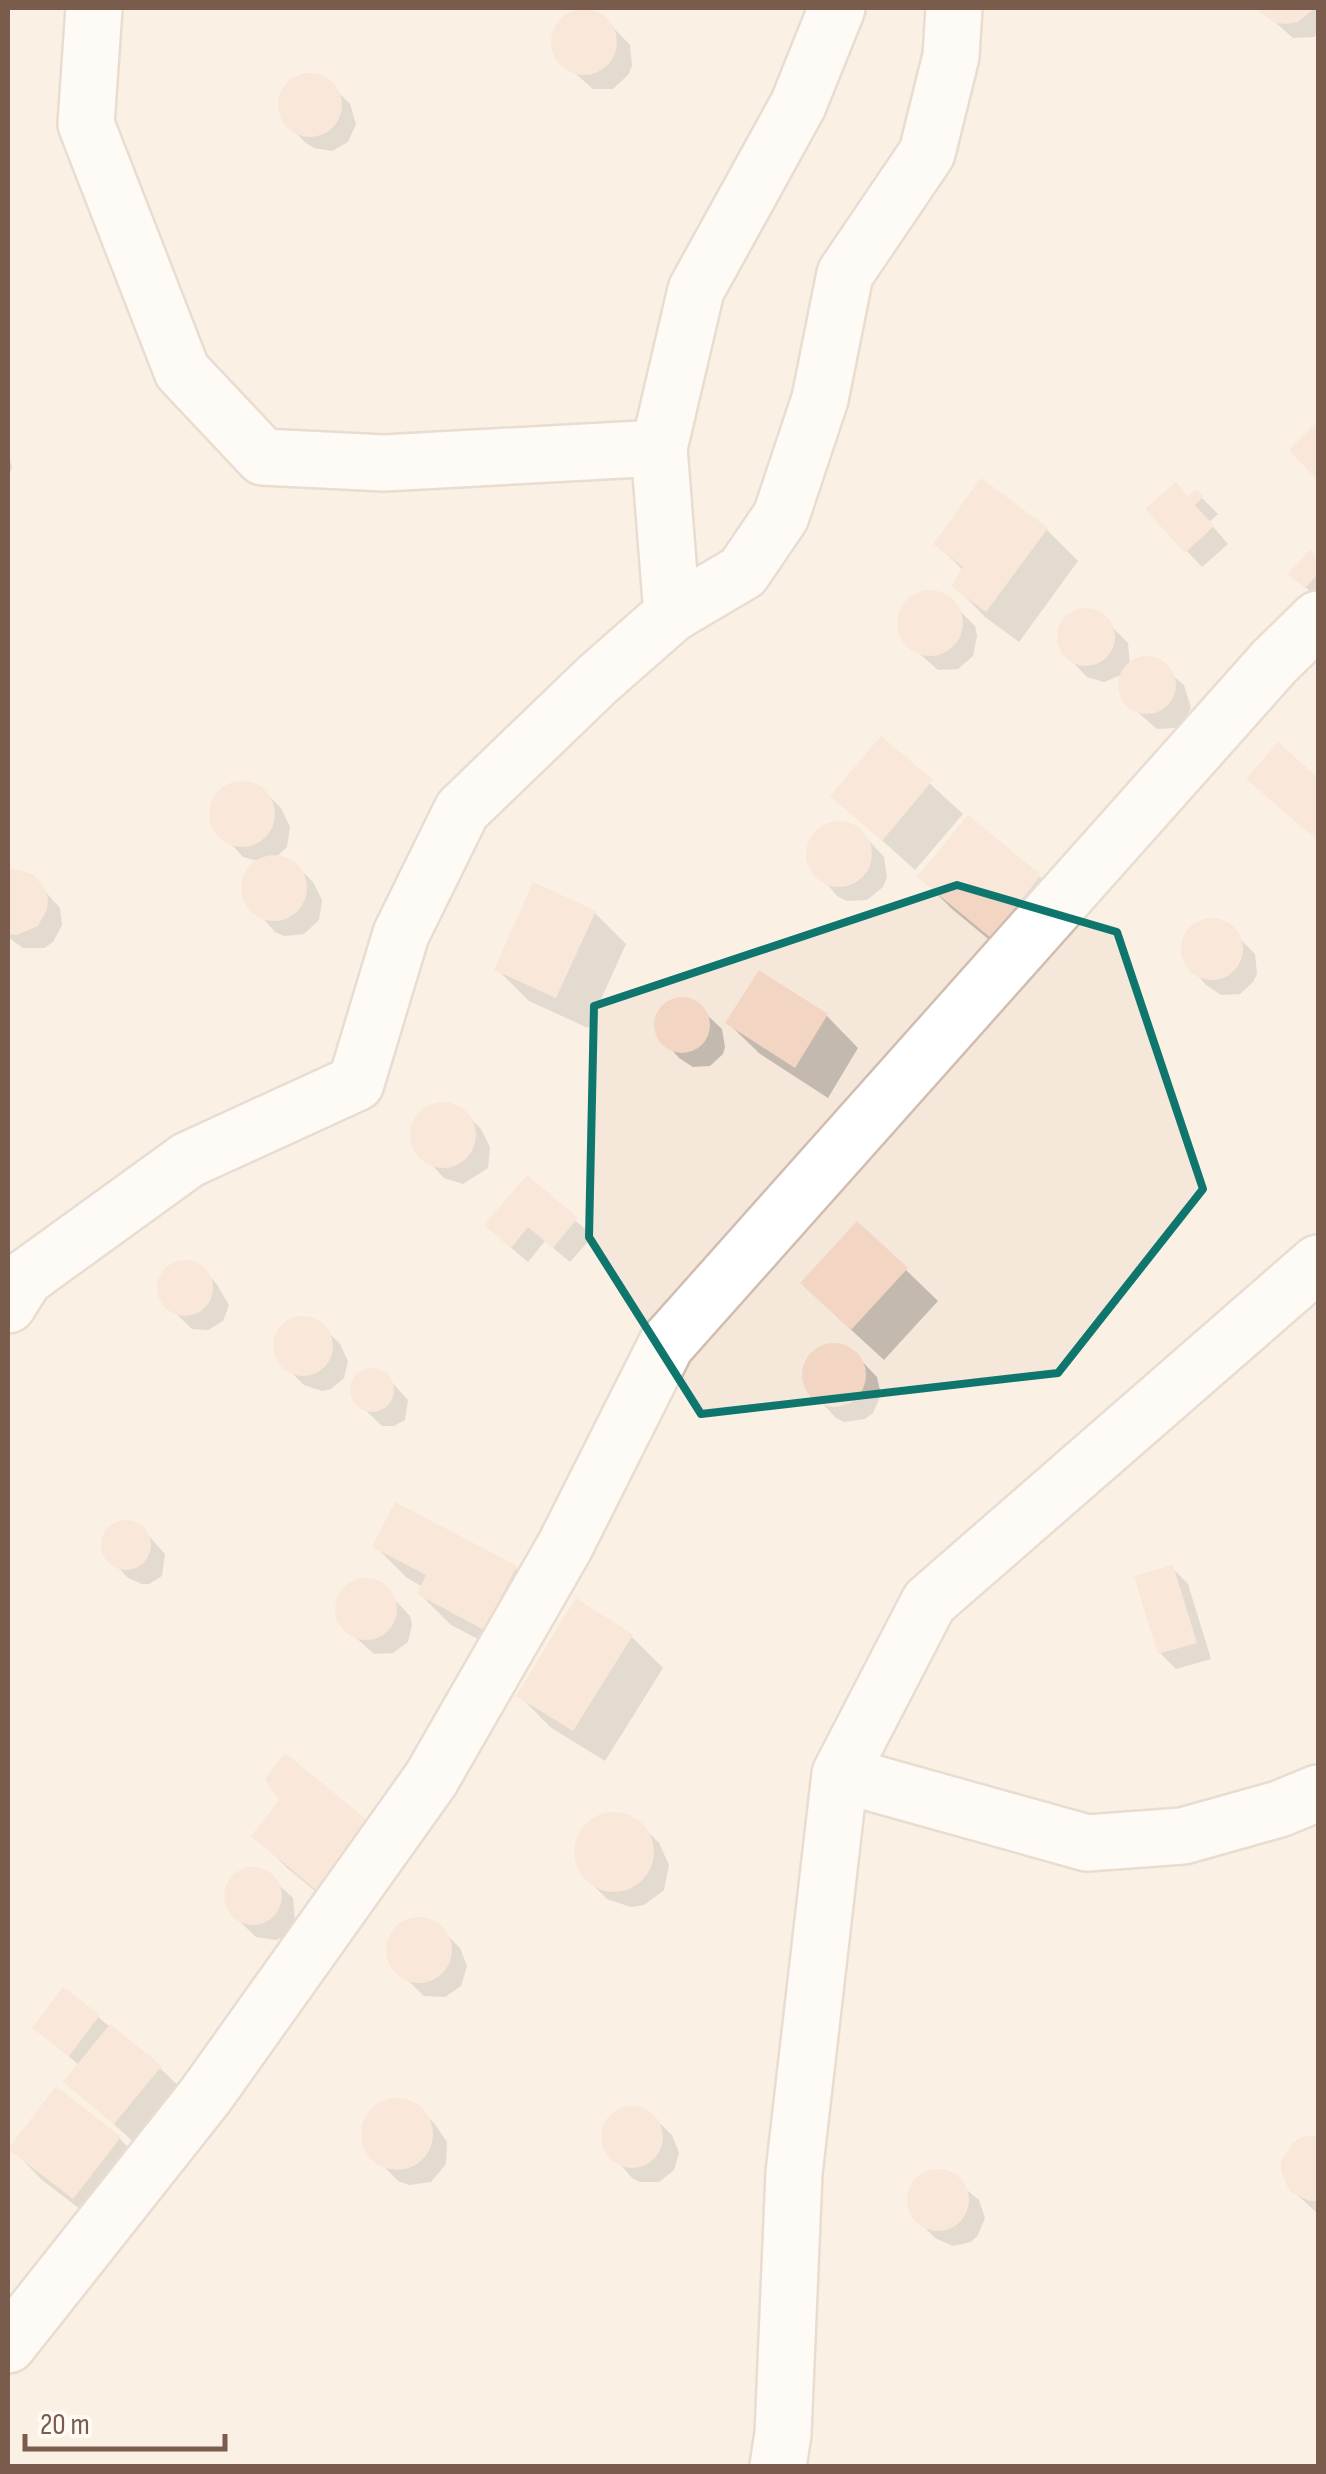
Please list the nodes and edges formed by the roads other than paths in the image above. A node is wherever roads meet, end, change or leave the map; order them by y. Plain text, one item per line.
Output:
1 (94, 8) edge
2 (837, 8) edge
3 (954, 8) edge
4 (659, 448) junction
5 (672, 614) junction
6 (1318, 620) edge
7 (1318, 1262) edge
8 (8, 1305) edge
9 (840, 1774) junction
10 (1318, 1793) edge
11 (8, 2345) edge
12 (778, 2466) edge

1 - 4 street
2 - 4 street
3 - 5 street
4 - 5 street
5 - 8 street
6 - 11 street
7 - 9 street
9 - 10 street
9 - 12 street

